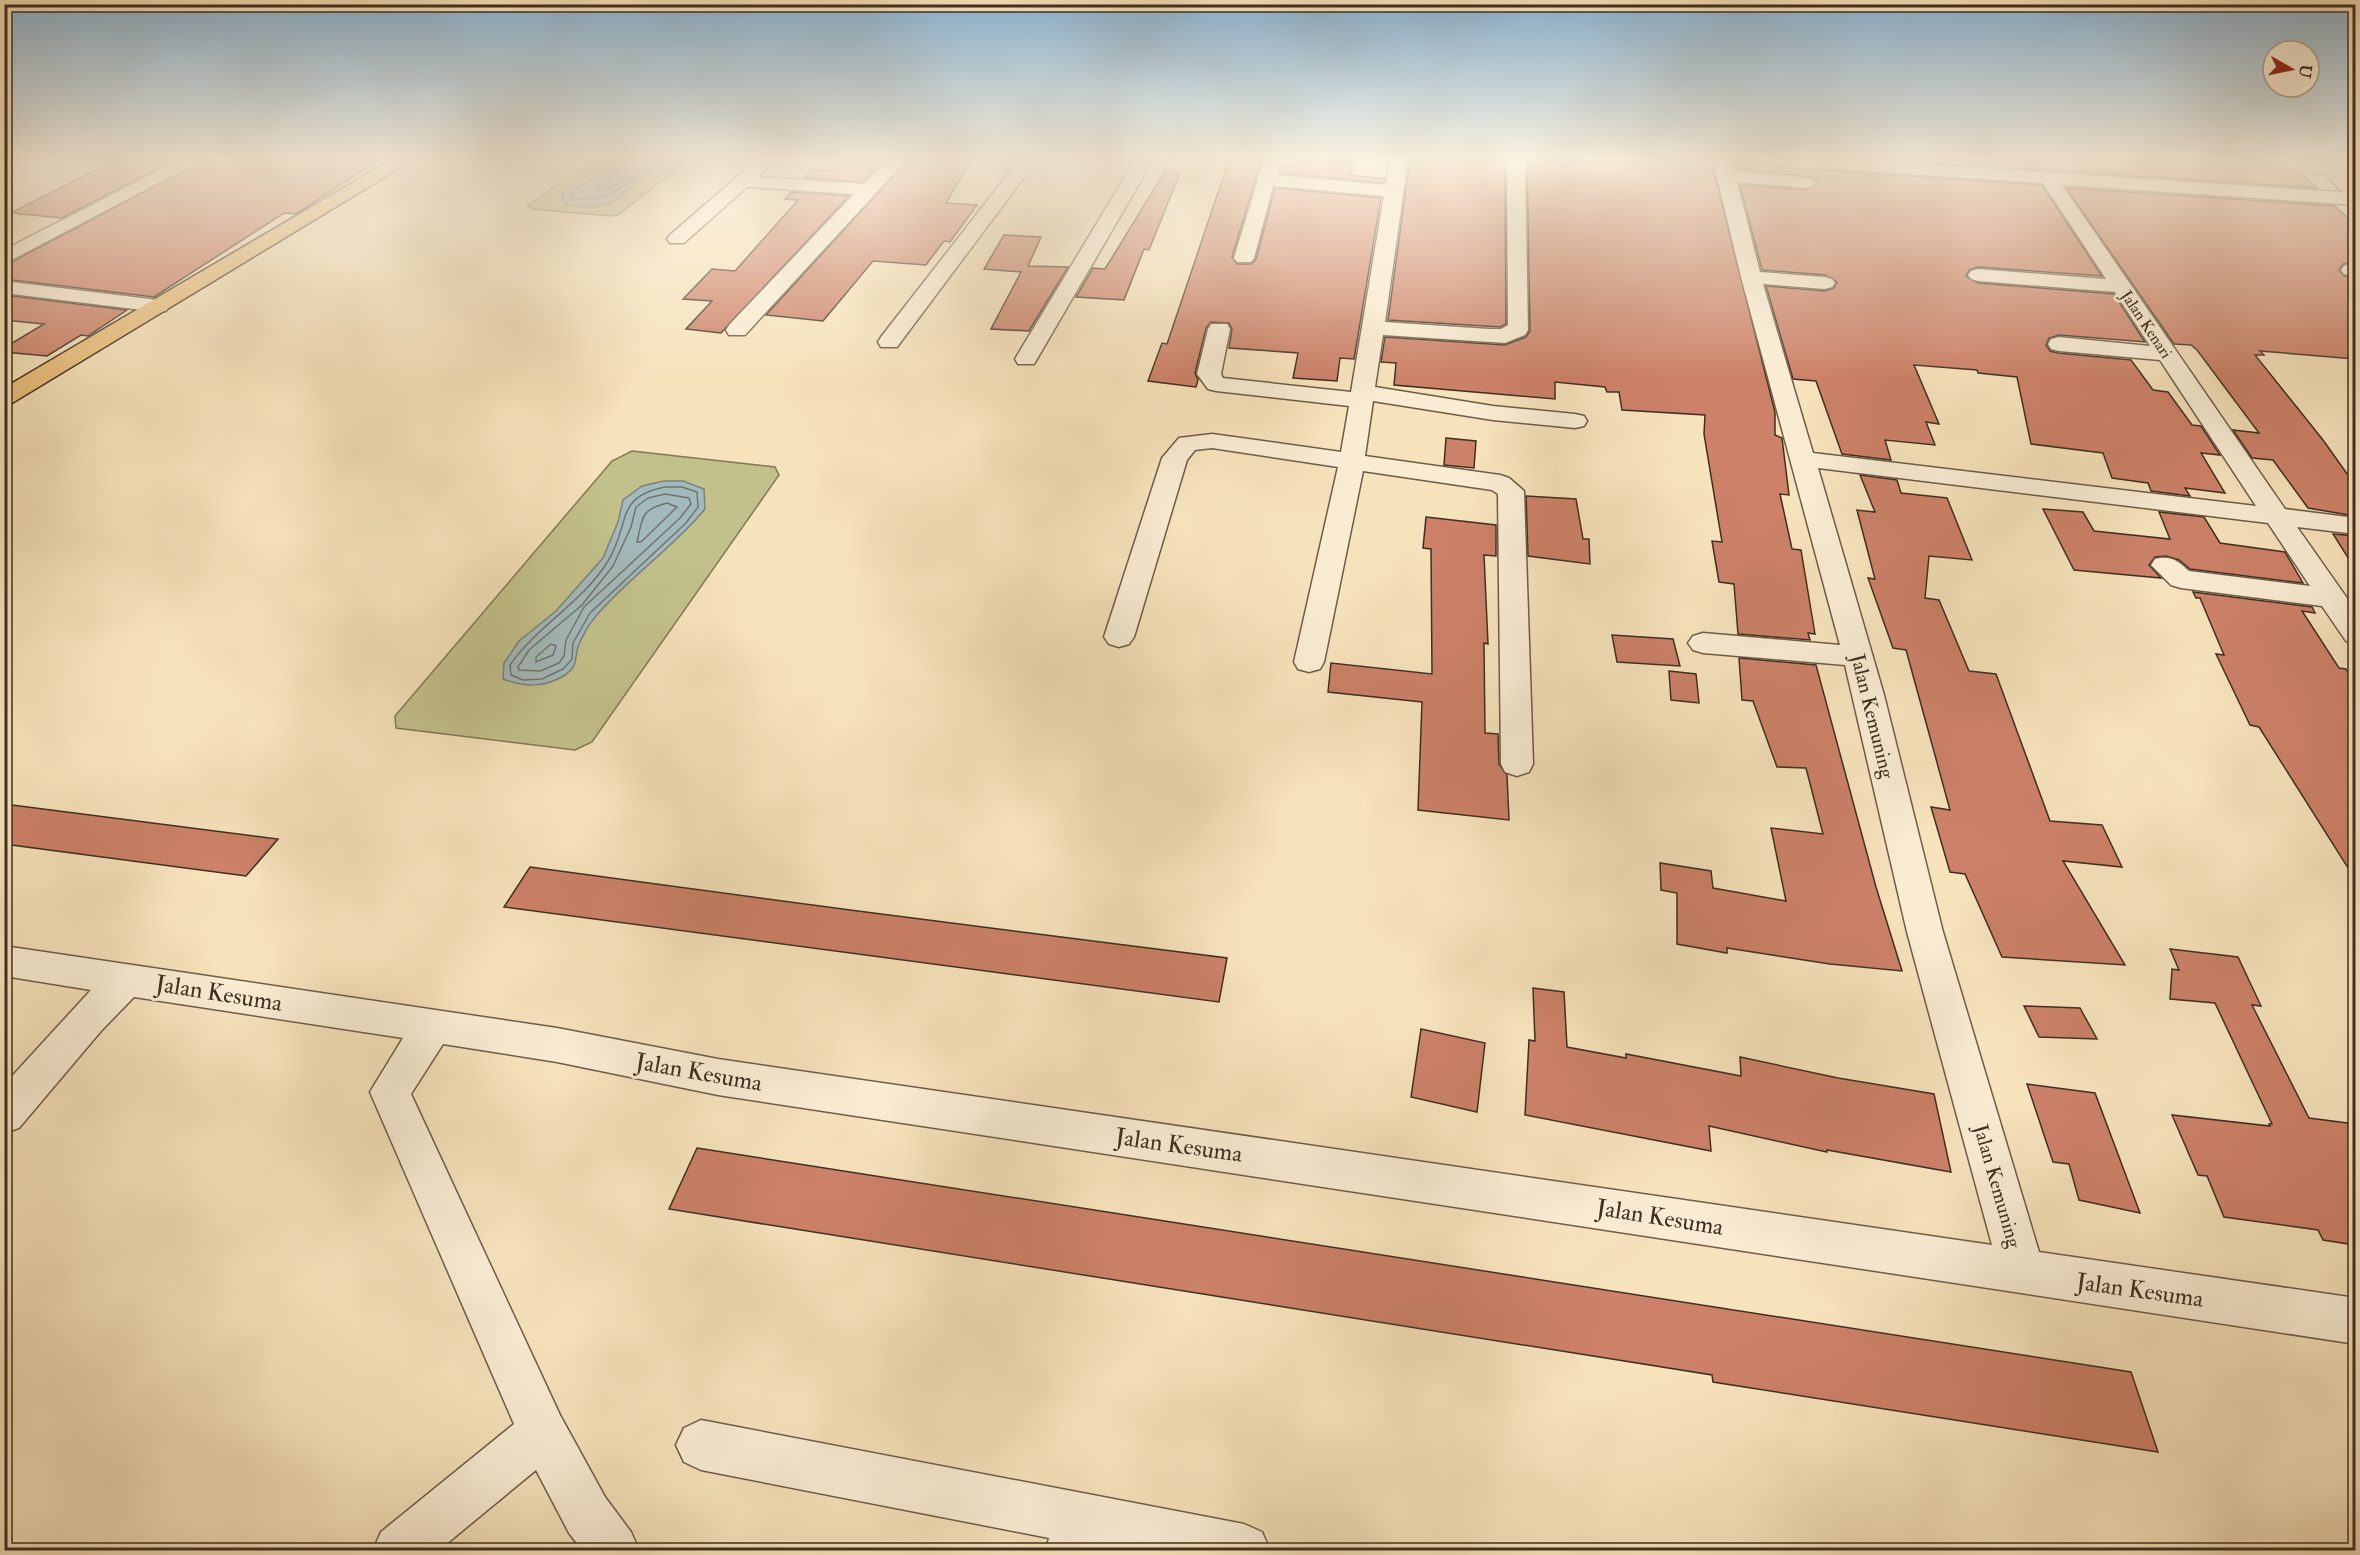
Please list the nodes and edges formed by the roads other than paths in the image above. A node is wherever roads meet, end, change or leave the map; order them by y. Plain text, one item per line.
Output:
1 (53, 233) edge
2 (282, 233) edge
3 (684, 233) edge
4 (829, 233) edge
5 (973, 233) edge
6 (1101, 233) edge
7 (1251, 233) edge
8 (1387, 233) edge
9 (1517, 233) edge
10 (1740, 233) edge
11 (2085, 233) edge
12 (677, 239) dead end
13 (4, 258) edge
14 (1244, 258) dead end
15 (1978, 274) dead end
16 (1751, 277) junction
17 (1825, 283) dead end
18 (2121, 286) junction
19 (4, 287) edge
20 (158, 306) junction
21 (1373, 328) junction
22 (1219, 329) dead end
23 (737, 330) dead end
24 (889, 342) dead end
25 (2059, 344) dead end
26 (2167, 354) junction
27 (1026, 359) dead end
28 (9, 393) edge
29 (1361, 404) junction
30 (1575, 421) dead end
31 (1352, 462) junction
32 (1806, 471) junction
33 (2279, 522) junction
34 (2355, 526) edge
35 (2165, 565) dead end
36 (2331, 598) junction
37 (2355, 634) edge
38 (1119, 637) dead end
39 (1703, 643) dead end
40 (1858, 656) junction
41 (1309, 662) dead end
42 (1517, 764) dead end
43 (4, 961) edge
44 (127, 979) junction
45 (433, 1026) junction
46 (4, 1115) edge
47 (2022, 1272) junction
48 (2355, 1321) edge
49 (543, 1432) junction
50 (701, 1445) dead end
51 (1076, 1534) edge
52 (399, 1551) edge
53 (613, 1551) edge
54 (1244, 1551) edge

1 - 13 street
2 - 20 main road
3 - 12 street
4 - 23 street
5 - 24 street
6 - 27 street
7 - 14 street
8 - 21 street
9 - 21 street
10 - 16 street, Jalan Kemuning
11 - 18 street, Jalan Kenari
15 - 18 street
16 - 17 street
16 - 32 street, Jalan Kemuning
18 - 26 street, Jalan Kenari
19 - 20 street
20 - 28 main road
21 - 29 street
22 - 29 street
25 - 26 street
26 - 33 street, Jalan Kenari
29 - 30 street
29 - 31 street
31 - 38 street
31 - 41 street
31 - 42 street
32 - 33 street
32 - 40 street, Jalan Kemuning
33 - 34 street
33 - 36 street, Jalan Kenari
35 - 36 street
36 - 37 street, Jalan Kenari
39 - 40 street
40 - 47 street, Jalan Kemuning
43 - 44 street, Jalan Kesuma
44 - 45 street, Jalan Kesuma
44 - 46 street
45 - 47 street, Jalan Kesuma
45 - 49 street
47 - 48 street, Jalan Kesuma
49 - 52 street
49 - 53 street
50 - 51 street
51 - 54 street

